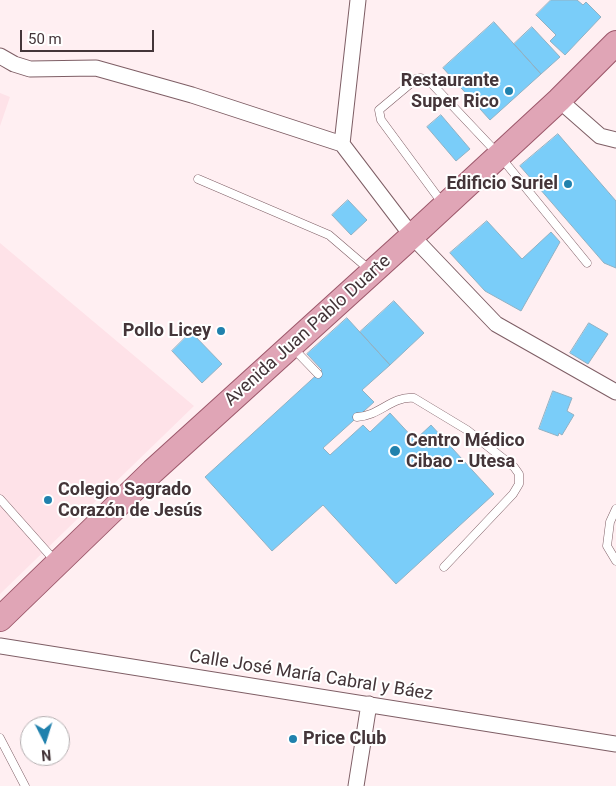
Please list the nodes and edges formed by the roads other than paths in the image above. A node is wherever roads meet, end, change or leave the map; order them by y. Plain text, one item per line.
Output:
1 (358, 0) edge
2 (616, 43) edge
3 (0, 56) edge
4 (559, 100) junction
5 (616, 140) edge
6 (342, 144) junction
7 (499, 155) junction
8 (198, 179) dead end
9 (444, 206) junction
10 (412, 236) junction
11 (587, 263) dead end
12 (372, 272) junction
13 (292, 347) junction
14 (318, 374) dead end
15 (616, 392) edge
16 (357, 417) dead end
17 (0, 499) edge
18 (616, 509) edge
19 (616, 561) edge
20 (57, 563) junction
21 (444, 567) dead end
22 (0, 619) edge
23 (0, 646) edge
24 (370, 704) junction
25 (0, 738) edge
26 (616, 744) edge
27 (25, 786) edge
28 (356, 786) edge

1 - 6 street
2 - 4 main road, Avenida Juan Pablo Duarte
3 - 6 street
4 - 5 street
4 - 7 main road, Avenida Juan Pablo Duarte
6 - 10 street
7 - 9 main road, Avenida Juan Pablo Duarte
7 - 9 lane
7 - 11 lane
8 - 12 lane
9 - 10 main road, Avenida Juan Pablo Duarte
10 - 12 main road, Avenida Juan Pablo Duarte
10 - 15 street
12 - 13 main road, Avenida Juan Pablo Duarte
13 - 14 lane
13 - 20 main road, Avenida Juan Pablo Duarte
16 - 21 lane
17 - 20 lane
18 - 19 lane
20 - 22 main road, Avenida Juan Pablo Duarte
23 - 24 street, Calle José María Cabral y Báez
24 - 26 street, Calle José María Cabral y Báez
24 - 28 street
25 - 27 lane

